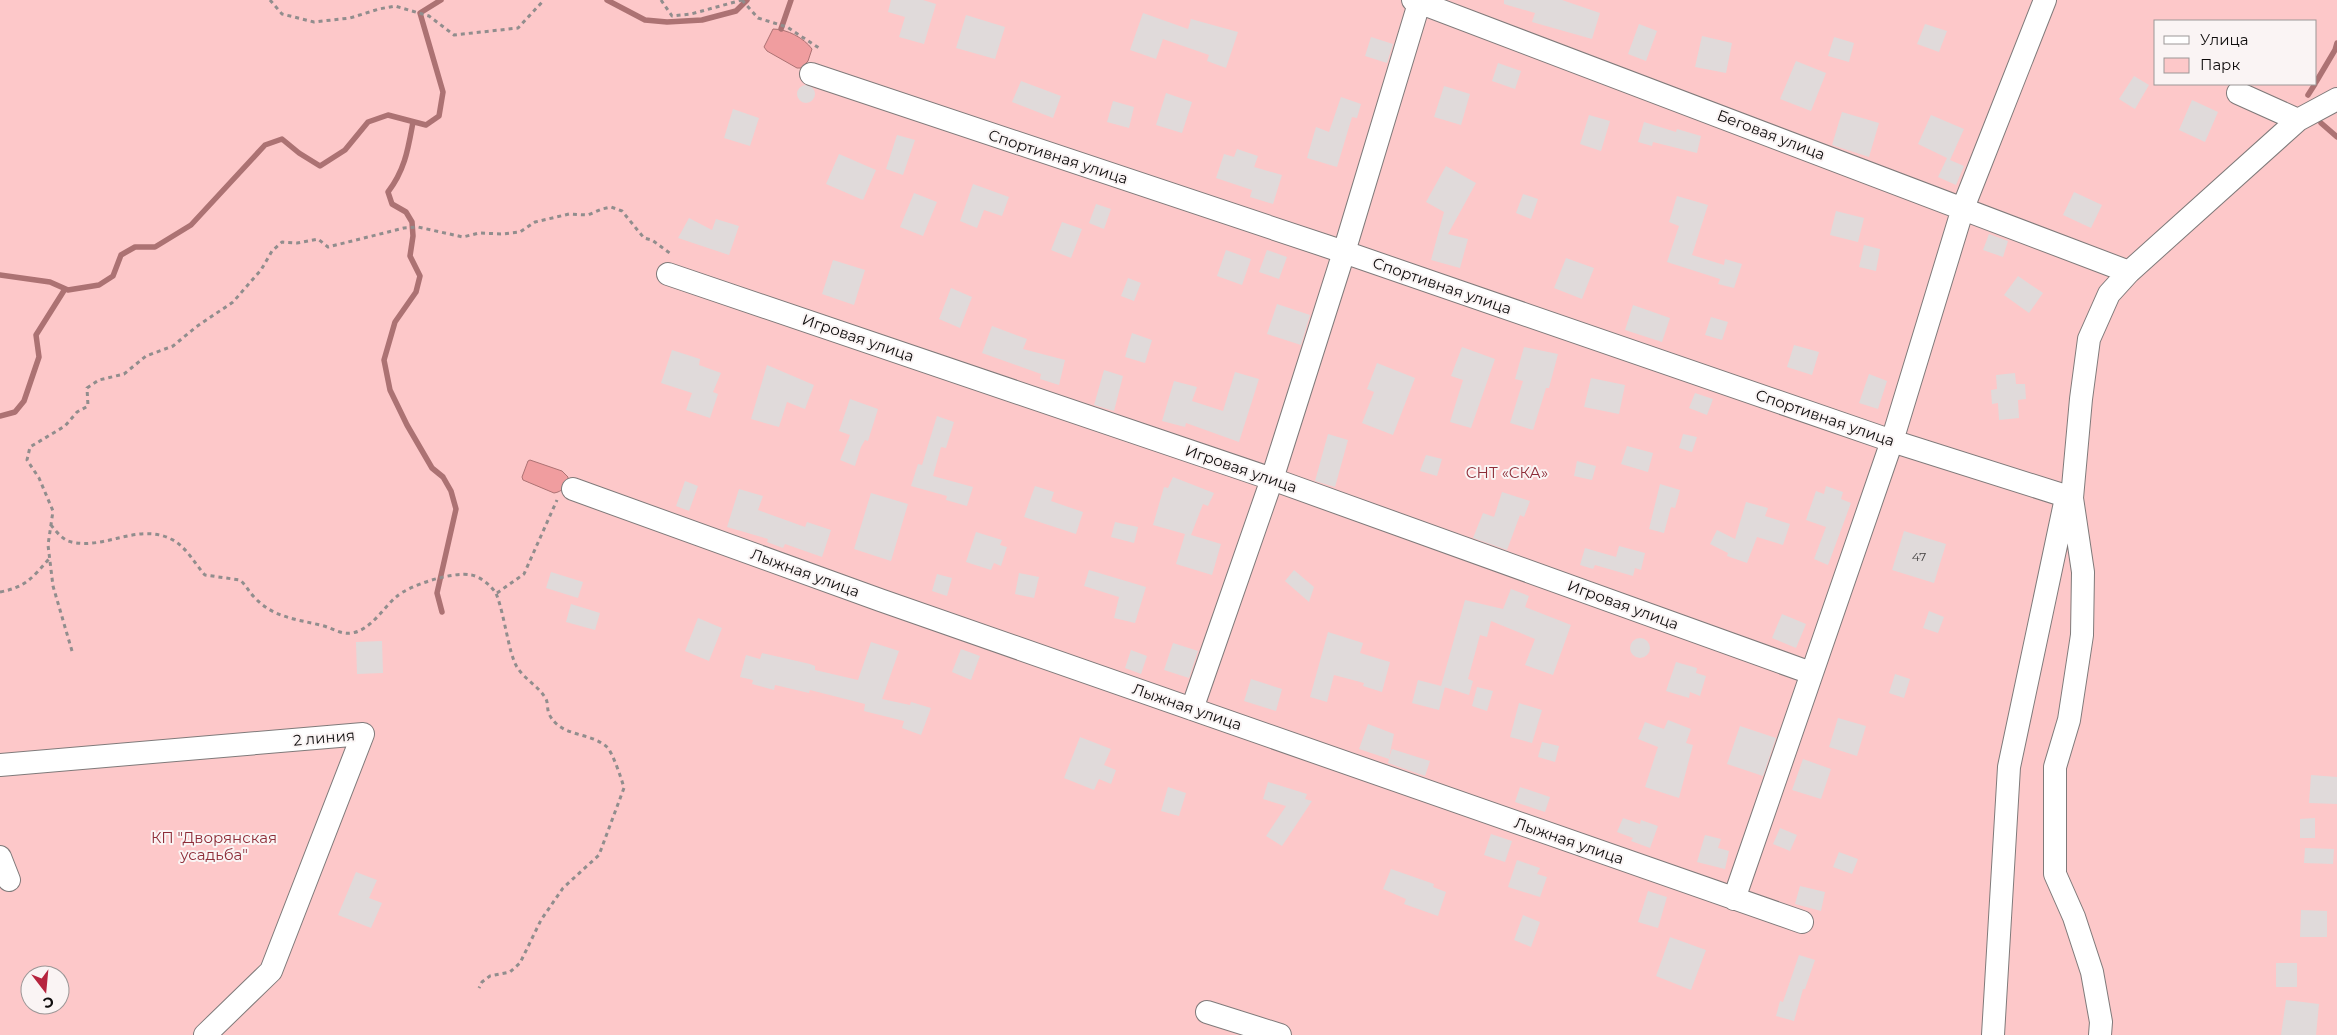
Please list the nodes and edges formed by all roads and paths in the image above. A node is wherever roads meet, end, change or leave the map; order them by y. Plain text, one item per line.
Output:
1 (270, 0) edge
2 (544, 0) edge
3 (661, 0) edge
4 (742, 0) edge
5 (2045, 0) edge
6 (1417, 1) edge
7 (819, 48) dead end
8 (811, 74) dead end
9 (2238, 93) dead end
10 (2337, 99) edge
11 (2298, 120) junction
12 (1963, 208) junction
13 (1344, 252) junction
14 (2129, 272) junction
15 (674, 276) joint
16 (1892, 441) junction
17 (1272, 479) junction
18 (573, 489) joint
19 (2069, 497) junction
20 (51, 525) junction
21 (50, 558) junction
22 (0, 592) edge
23 (497, 594) junction
24 (72, 651) dead end
25 (1811, 673) junction
26 (1192, 709) junction
27 (0, 765) edge
28 (0, 857) edge
29 (9, 880) dead end
30 (1734, 899) junction
31 (1802, 922) dead end
32 (479, 988) dead end
33 (1207, 1012) dead end
34 (205, 1035) edge
35 (1280, 1035) edge
36 (1993, 1035) edge
37 (2100, 1035) edge

1 - 2 path
3 - 4 path
4 - 7 path
5 - 12 street
6 - 12 street, Беговая улица
6 - 13 street
8 - 13 street, Спортивная улица
9 - 11 street
10 - 11 street
11 - 14 street
12 - 14 street, Беговая улица
12 - 16 street
13 - 16 street, Спортивная улица
13 - 17 street
14 - 19 street
15 - 17 street, Игровая улица
15 - 20 path
16 - 19 street, Спортивная улица
16 - 25 street
17 - 25 street, Игровая улица
17 - 26 street
18 - 23 path
18 - 26 street, Лыжная улица
19 - 36 street
19 - 37 street
20 - 21 path
20 - 23 path
21 - 22 path
21 - 24 path
23 - 32 path
25 - 30 street
26 - 30 street, Лыжная улица
27 - 34 street, 2 линия
28 - 29 street
30 - 31 street, Лыжная улица
33 - 35 street

